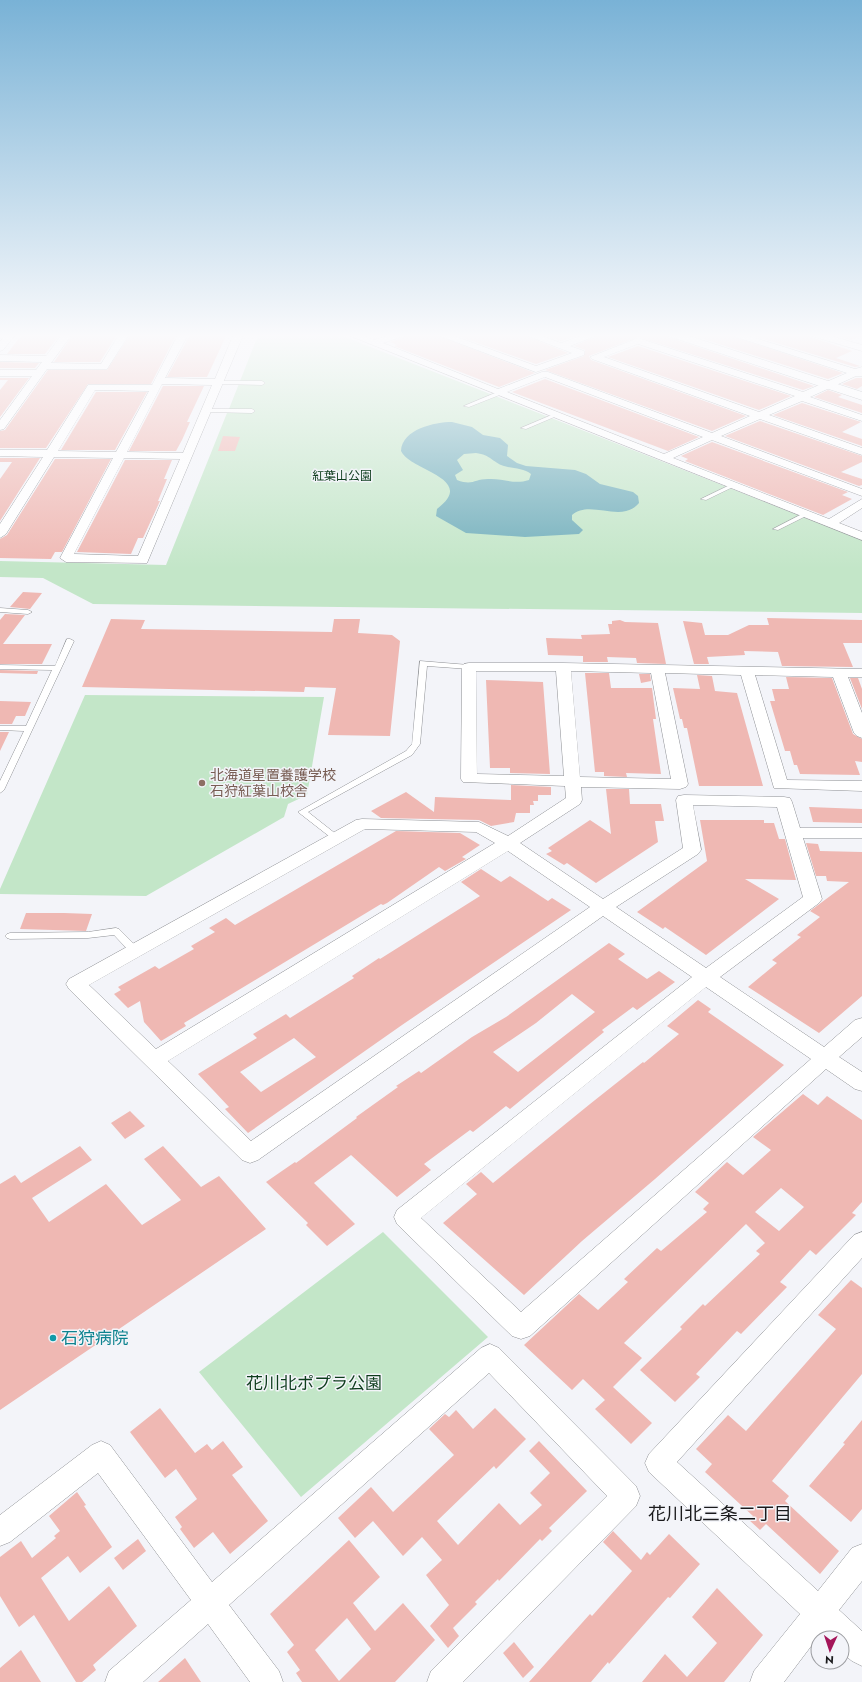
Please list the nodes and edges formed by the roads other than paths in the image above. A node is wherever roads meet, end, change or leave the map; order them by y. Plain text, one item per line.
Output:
1 (10, 411) edge
2 (77, 411) edge
3 (142, 411) edge
4 (205, 411) edge
5 (547, 411) edge
6 (644, 411) edge
7 (746, 411) edge
8 (769, 411) edge
9 (844, 411) edge
10 (556, 415) junction
11 (758, 416) junction
12 (862, 418) edge
13 (1, 423) edge
14 (524, 428) dead end
15 (712, 437) junction
16 (862, 452) edge
17 (0, 453) edge
18 (50, 454) junction
19 (120, 455) junction
20 (187, 456) junction
21 (664, 458) junction
22 (734, 485) junction
23 (862, 493) edge
24 (704, 499) dead end
25 (862, 503) edge
26 (806, 514) junction
27 (830, 523) junction
28 (776, 529) dead end
29 (0, 534) edge
30 (862, 536) edge
31 (0, 610) edge
32 (28, 612) dead end
33 (70, 641) dead end
34 (0, 667) edge
35 (469, 667) junction
36 (563, 667) junction
37 (57, 668) junction
38 (657, 669) junction
39 (747, 671) junction
40 (839, 673) junction
41 (862, 673) edge
42 (0, 728) edge
43 (29, 729) junction
44 (862, 732) edge
45 (573, 782) junction
46 (862, 786) edge
47 (0, 790) edge
48 (792, 833) junction
49 (862, 834) edge
50 (337, 838) junction
51 (508, 843) junction
52 (603, 907) junction
53 (10, 936) dead end
54 (135, 951) junction
55 (706, 977) junction
56 (862, 1025) edge
57 (825, 1058) junction
58 (154, 1060) junction
59 (862, 1083) edge
60 (862, 1242) edge
61 (0, 1532) edge
62 (862, 1558) edge
63 (210, 1602) junction
64 (820, 1612) junction
65 (862, 1651) edge
66 (120, 1682) edge
67 (268, 1682) edge
68 (442, 1682) edge
69 (765, 1682) edge

1 - 13 street
2 - 18 street
3 - 19 street
4 - 20 street
5 - 10 street
6 - 15 street
7 - 11 street
8 - 11 street
9 - 12 street
10 - 14 lane
10 - 21 street
11 - 15 street
11 - 16 street
15 - 21 street
15 - 23 street
17 - 18 street
18 - 19 street
18 - 29 street
19 - 20 street
19 - 20 street
21 - 22 street
22 - 24 lane
22 - 26 street
25 - 27 street
26 - 27 street
26 - 28 lane
27 - 30 street
31 - 32 lane
33 - 37 lane
34 - 37 lane
35 - 36 street
35 - 45 street
35 - 50 lane
36 - 38 street
36 - 45 street
37 - 43 lane
38 - 39 street
38 - 45 street
39 - 40 street
39 - 46 street
40 - 41 street
40 - 44 street
42 - 43 lane
43 - 47 lane
45 - 51 street
48 - 49 street
48 - 52 street
48 - 55 street
50 - 51 street
50 - 54 street
51 - 52 street
51 - 58 street
52 - 55 street
52 - 58 street
53 - 54 lane
54 - 58 street
55 - 57 street
55 - 57 street
56 - 57 street
57 - 59 street
60 - 64 street
61 - 63 street
62 - 64 street
63 - 66 street
63 - 67 street
63 - 68 street
64 - 65 street
64 - 69 street

